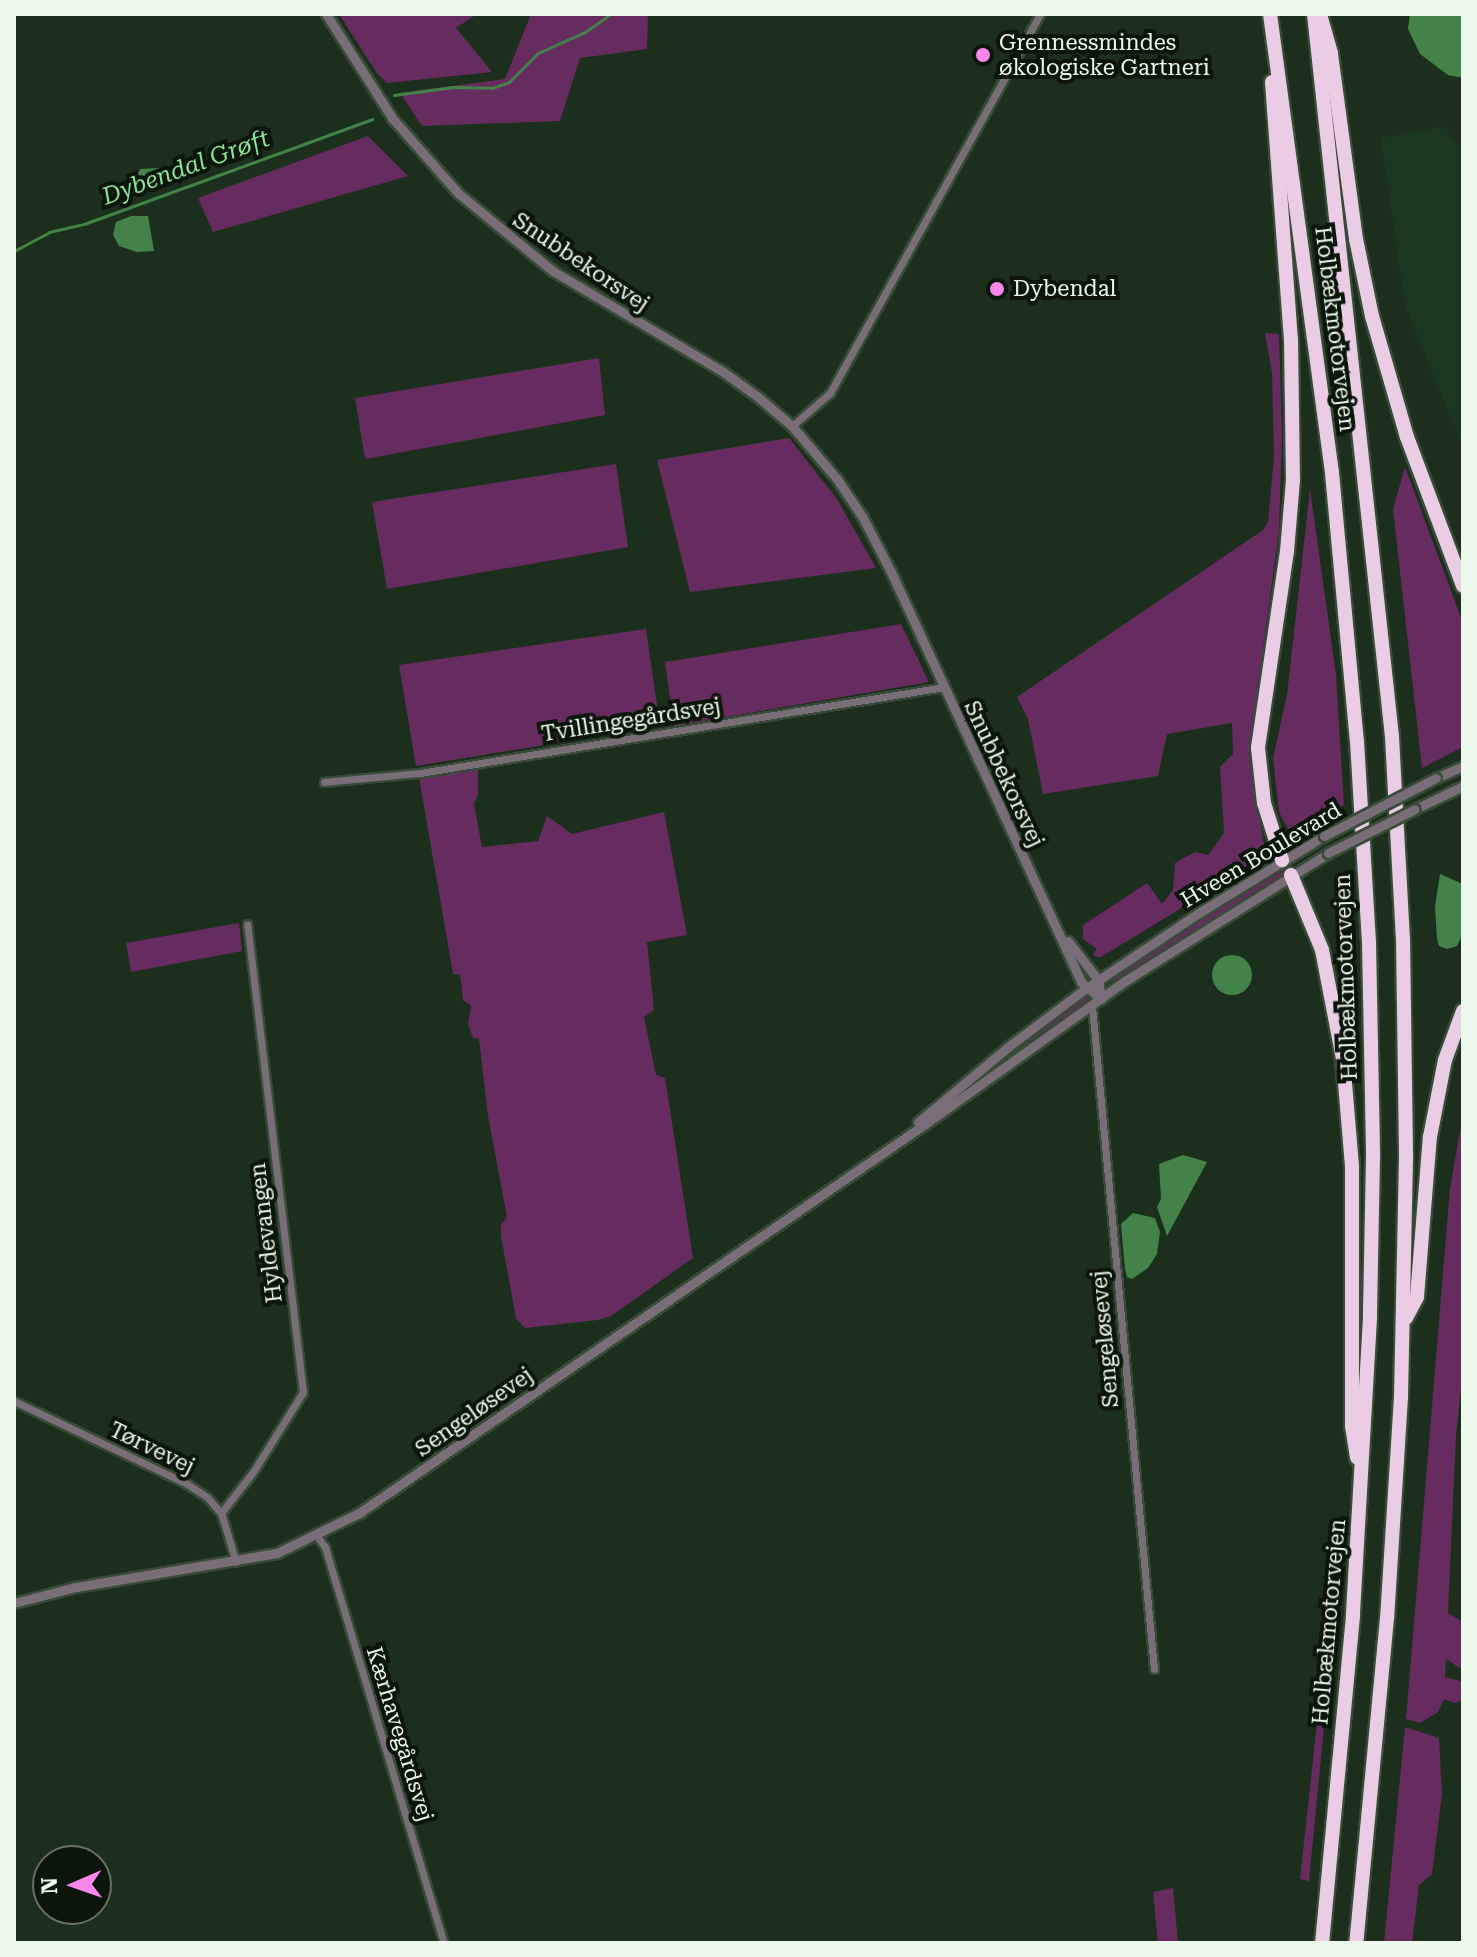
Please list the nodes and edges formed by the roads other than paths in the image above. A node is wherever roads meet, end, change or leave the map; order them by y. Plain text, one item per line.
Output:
1 (326, 14) edge
2 (1040, 14) edge
3 (1317, 14) edge
4 (1270, 18) edge
5 (792, 426) junction
6 (1463, 586) edge
7 (944, 687) junction
8 (1463, 766) edge
9 (324, 782) dead end
10 (1463, 786) edge
11 (1282, 860) junction
12 (1291, 875) junction
13 (247, 924) dead end
14 (1061, 932) junction
15 (1098, 980) junction
16 (1085, 989) junction
17 (1097, 1003) junction
18 (1463, 1011) edge
19 (904, 1136) junction
20 (1404, 1322) junction
21 (14, 1401) edge
22 (1362, 1485) junction
23 (221, 1513) junction
24 (317, 1536) junction
25 (236, 1562) junction
26 (14, 1603) edge
27 (1154, 1669) dead end
28 (444, 1943) edge
29 (1322, 1943) edge
30 (1356, 1943) edge

1 - 5 street, Snubbekorsvej
2 - 5 street
3 - 6 highway
3 - 20 highway, Holbækmotorvejen
4 - 11 highway
4 - 22 highway, Holbækmotorvejen
5 - 7 street, Snubbekorsvej
7 - 9 street, Tvillingegårdsvej
7 - 14 street, Snubbekorsvej
8 - 11 street, Hveen Boulevard, bridge
10 - 12 street, Hveen Boulevard, bridge
11 - 12 street
11 - 15 street, Hveen Boulevard
12 - 17 street, Hveen Boulevard
12 - 22 highway
13 - 23 street, Hyldevangen
14 - 15 street, Snubbekorsvej
14 - 16 street, Snubbekorsvej
15 - 16 street, Hveen Boulevard
15 - 17 street, Snubbekorsvej
16 - 17 street
16 - 19 street, Sengeløsevej
17 - 19 street, Sengeløsevej
17 - 27 street, Sengeløsevej
18 - 20 highway
19 - 24 street, Sengeløsevej
20 - 30 highway, Holbækmotorvejen
21 - 23 street, Tørvevej
22 - 29 highway, Holbækmotorvejen
23 - 25 street
24 - 25 street, Sengeløsevej
24 - 28 street, Kærhavegårdsvej
25 - 26 street, Sengeløsevej

